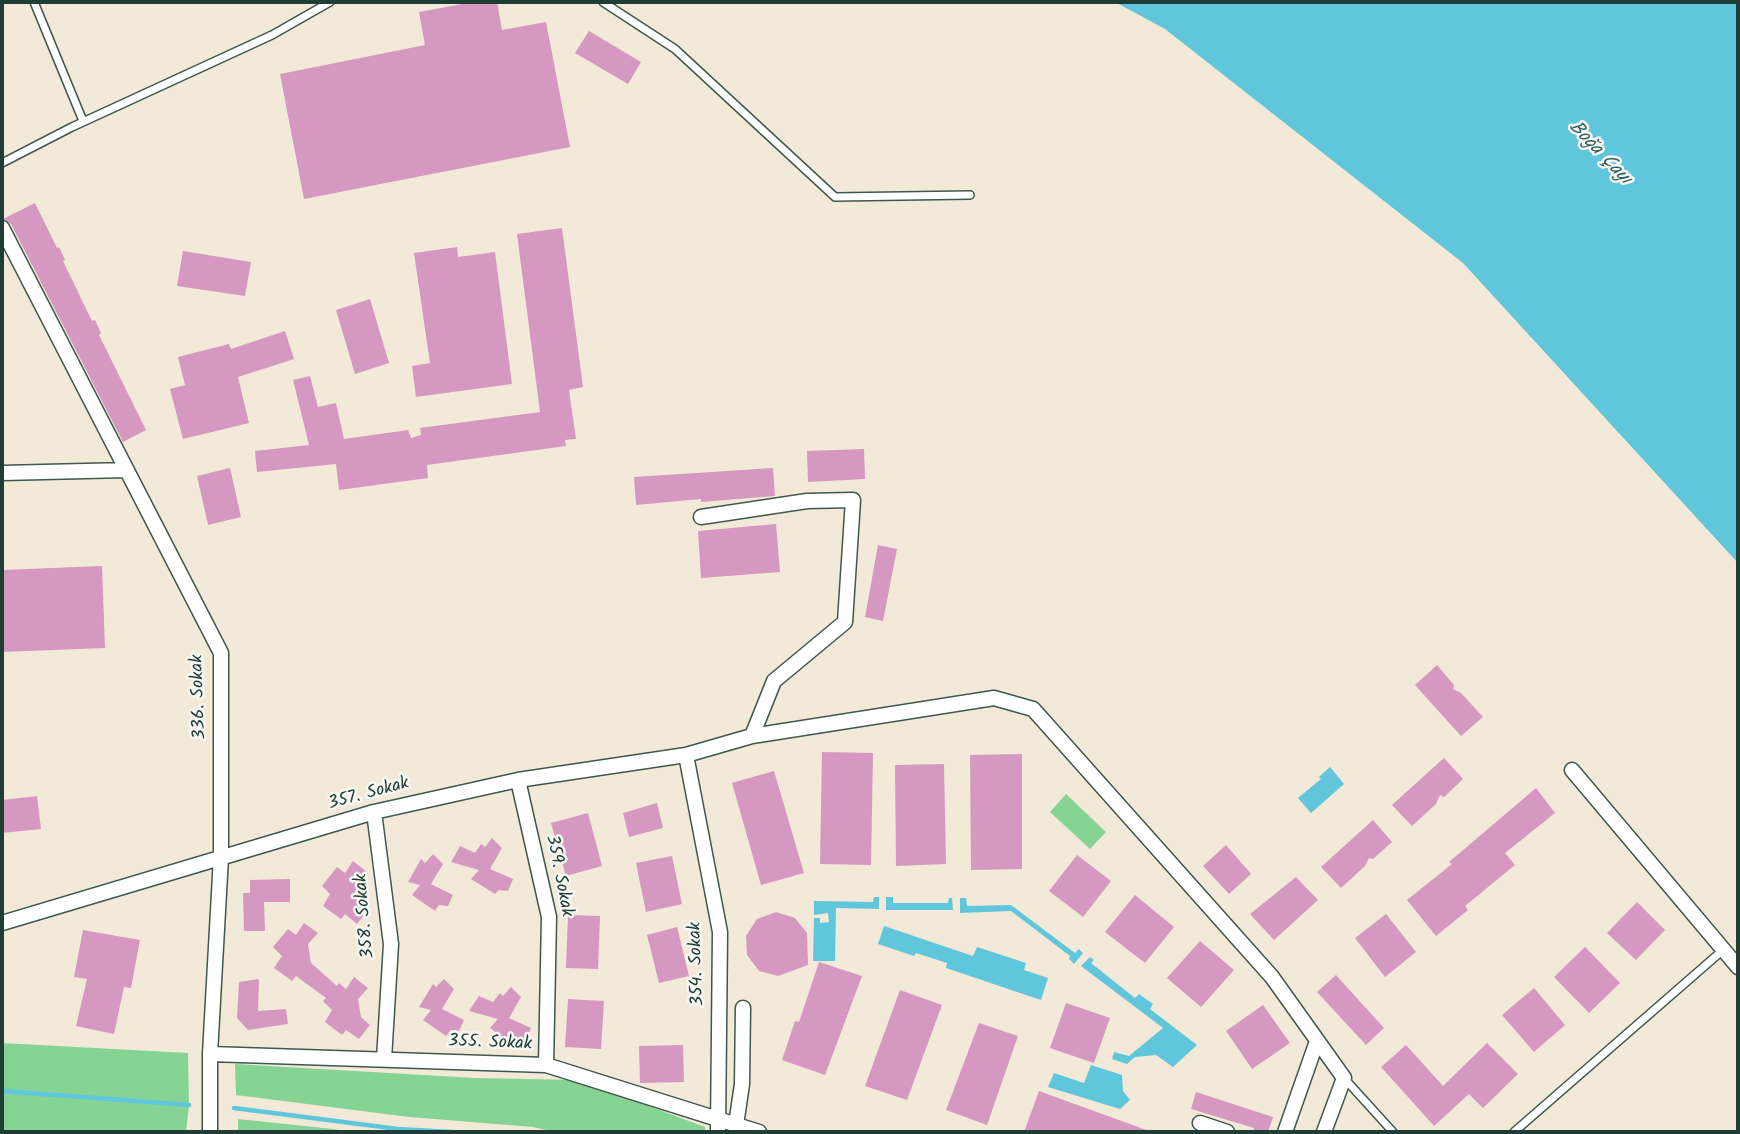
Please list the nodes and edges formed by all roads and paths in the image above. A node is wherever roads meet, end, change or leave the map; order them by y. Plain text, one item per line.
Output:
1 (34, 2) edge
2 (330, 2) edge
3 (603, 2) edge
4 (83, 121) junction
5 (2, 163) edge
6 (970, 195) dead end
7 (2, 228) edge
8 (127, 470) junction
9 (2, 473) edge
10 (702, 517) dead end
11 (752, 736) junction
12 (686, 755) junction
13 (1572, 770) dead end
14 (518, 780) junction
15 (374, 812) junction
16 (221, 857) junction
17 (2, 923) edge
18 (1723, 950) junction
19 (1738, 967) edge
20 (743, 1008) dead end
21 (1317, 1041) junction
22 (209, 1054) junction
23 (384, 1059) junction
24 (547, 1065) junction
25 (1344, 1078) junction
26 (1200, 1123) dead end
27 (718, 1125) edge
28 (736, 1125) junction
29 (210, 1132) edge
30 (759, 1132) edge
31 (1227, 1132) edge
32 (1285, 1132) edge
33 (1324, 1132) edge
34 (1393, 1132) edge
35 (1514, 1132) edge

1 - 4 lane
2 - 4 lane
3 - 6 lane
4 - 5 lane
7 - 8 street, 336. Sokak
8 - 9 street
8 - 16 street, 336. Sokak
10 - 11 street
11 - 12 street, 357. Sokak
11 - 21 street, 357. Sokak
12 - 14 street, 357. Sokak
12 - 27 street, 354. Sokak
13 - 18 street
14 - 15 street, 357. Sokak
14 - 24 street, 359. Sokak
15 - 16 street, 357. Sokak
15 - 23 street, 358. Sokak
16 - 17 street, 357. Sokak
16 - 22 street, 336. Sokak
18 - 19 street
18 - 35 lane
20 - 28 street
21 - 25 street, 357. Sokak
21 - 32 street
22 - 23 street, 355. Sokak
22 - 29 street, 336. Sokak
23 - 24 street, 355. Sokak
24 - 27 street, 355. Sokak
25 - 33 street
25 - 34 lane
26 - 31 street
27 - 28 street, 355. Sokak
28 - 30 street, 355. Sokak

